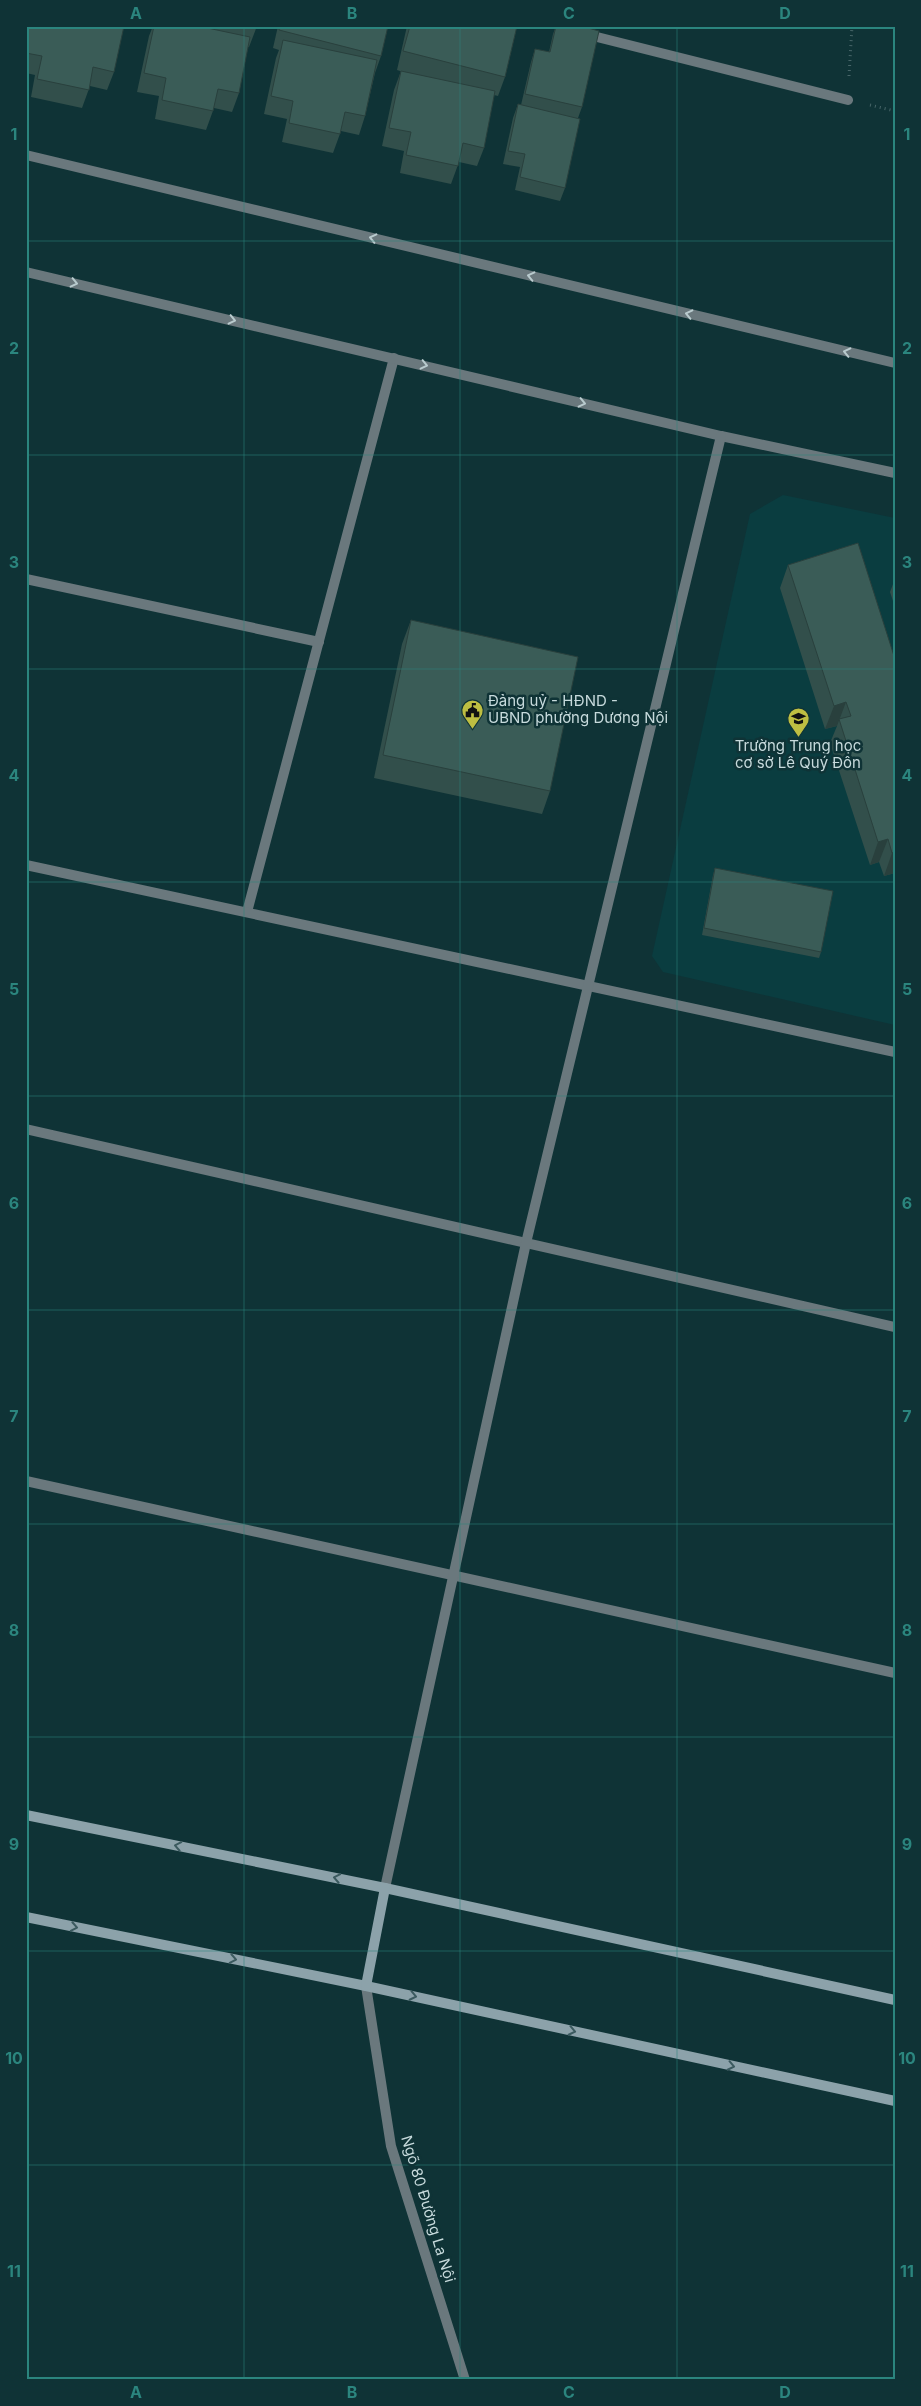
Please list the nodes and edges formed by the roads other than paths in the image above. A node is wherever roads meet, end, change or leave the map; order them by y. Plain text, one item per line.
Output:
1 (574, 31) edge
2 (848, 100) road end
3 (26, 155) edge
4 (26, 272) edge
5 (394, 358) junction
6 (895, 363) edge
7 (722, 436) junction
8 (895, 473) edge
9 (26, 579) edge
10 (319, 642) junction
11 (26, 865) edge
12 (246, 912) junction
13 (588, 986) junction
14 (895, 1052) edge
15 (26, 1129) edge
16 (526, 1243) junction
17 (895, 1327) edge
18 (26, 1481) edge
19 (453, 1577) junction
20 (895, 1673) edge
21 (26, 1815) edge
22 (385, 1888) junction
23 (26, 1917) edge
24 (366, 1986) junction
25 (895, 2000) edge
26 (895, 2101) edge
27 (465, 2380) edge

1 - 2 street
6 -> 3 street
4 -> 5 street
5 -> 7 street
5 - 10 street
7 - 8 street
7 - 13 street
9 - 10 street
10 - 12 street
11 - 12 street
12 - 13 street
13 - 14 street
13 - 16 street
15 - 16 street
16 - 17 street
16 - 19 street
18 - 19 street
19 - 20 street
19 - 22 street
22 -> 21 main road
22 - 24 main road
22 - 25 main road
23 -> 24 main road
24 -> 26 main road
24 - 27 street, Ngõ 80 Đường La Nội

